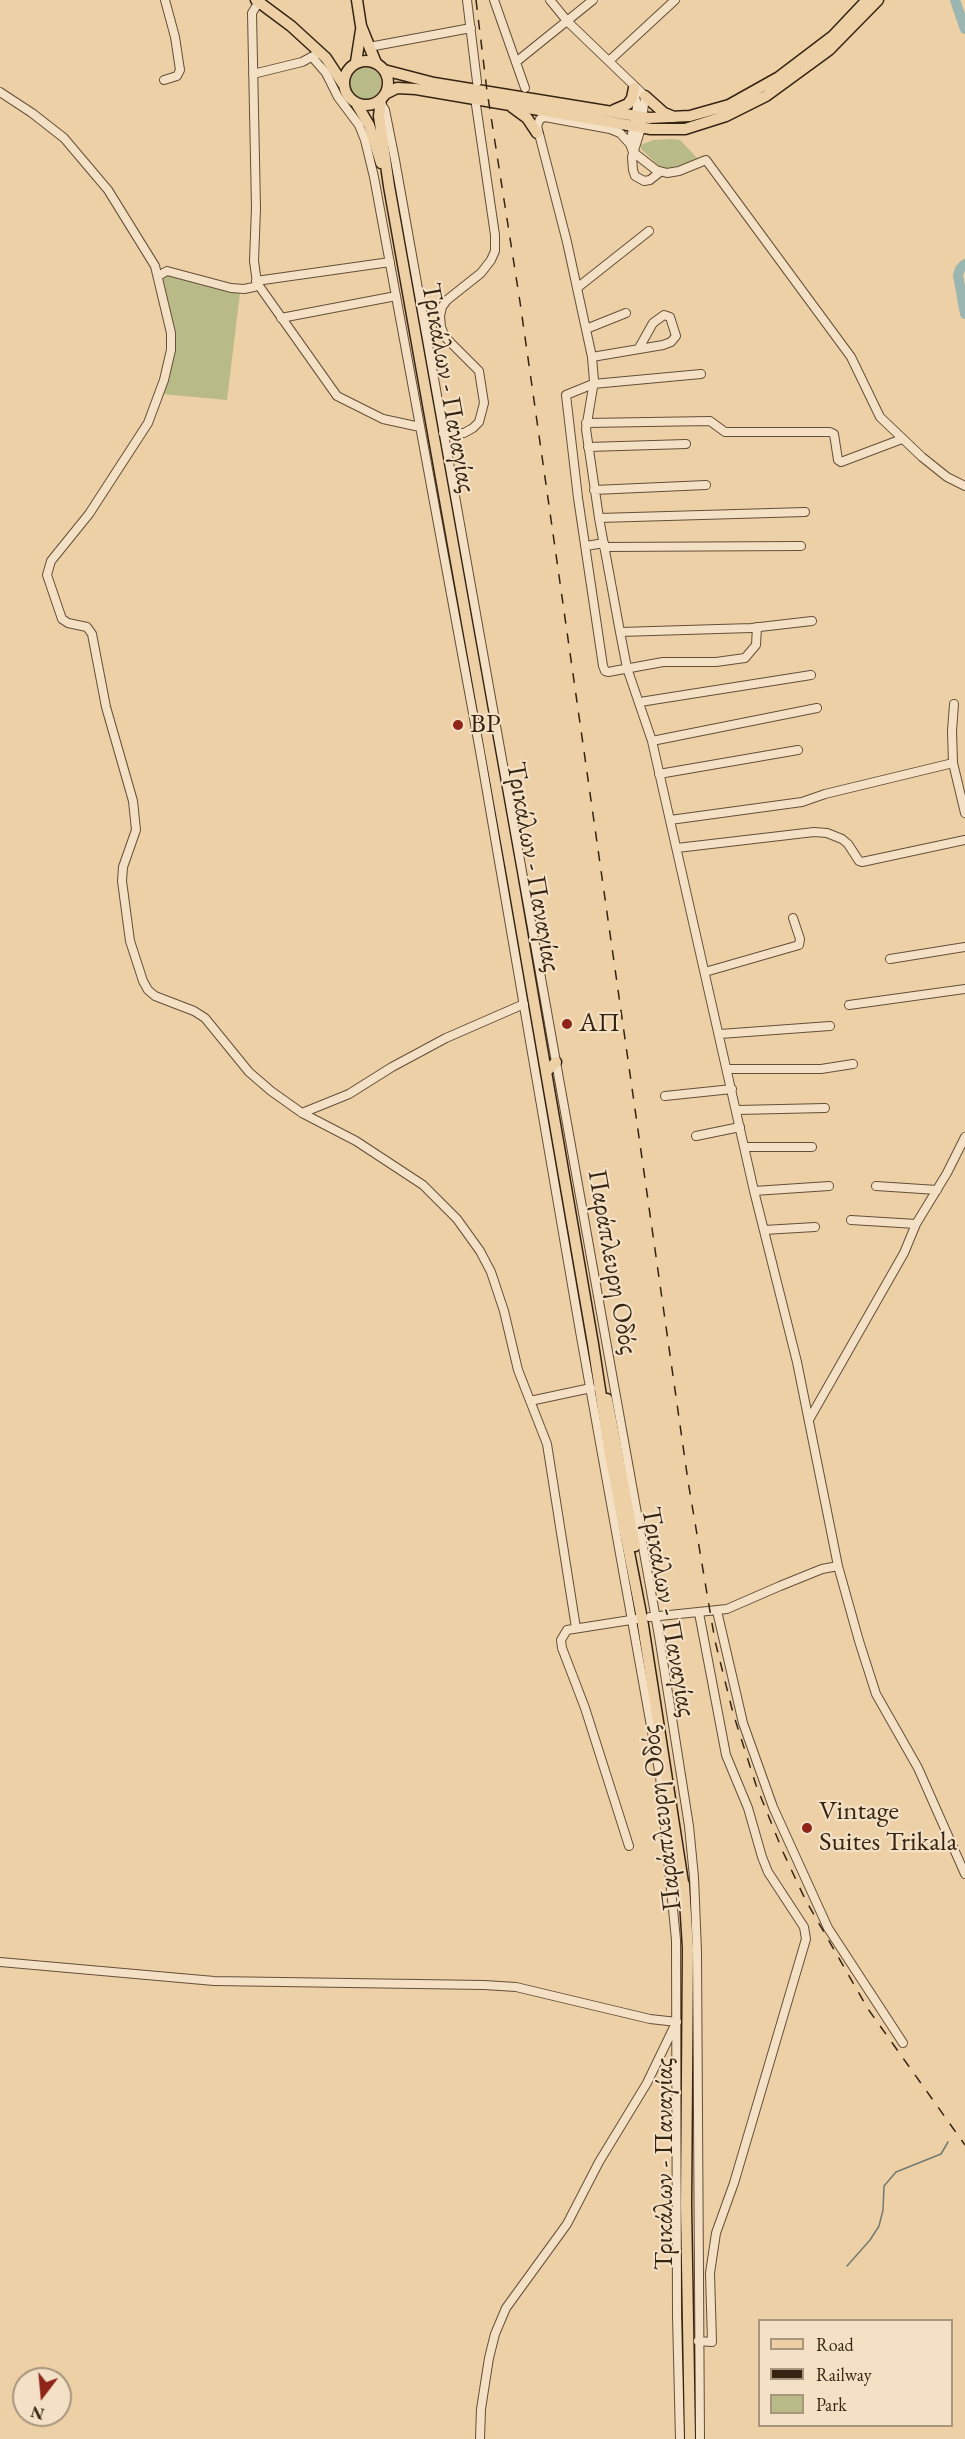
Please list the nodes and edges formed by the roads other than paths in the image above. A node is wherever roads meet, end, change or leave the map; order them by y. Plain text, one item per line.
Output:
1 (165, 0) edge
2 (357, 0) edge
3 (467, 0) edge
4 (494, 0) edge
5 (550, 0) edge
6 (593, 0) edge
7 (675, 0) edge
8 (867, 0) edge
9 (878, 0) edge
10 (260, 2) edge
11 (568, 22) junction
12 (361, 26) junction
13 (471, 28) junction
14 (369, 47) junction
15 (319, 56) junction
16 (609, 61) junction
17 (516, 62) junction
18 (354, 64) junction
19 (380, 66) junction
20 (253, 74) junction
21 (164, 80) dead end
22 (477, 82) dead end
23 (343, 84) junction
24 (633, 85) junction
25 (525, 88) dead end
26 (0, 92) edge
27 (645, 96) junction
28 (475, 98) junction
29 (382, 99) junction
30 (504, 102) junction
31 (356, 103) junction
32 (611, 111) junction
33 (674, 118) junction
34 (641, 125) junction
35 (537, 133) junction
36 (369, 139) junction
37 (632, 148) junction
38 (660, 172) junction
39 (389, 186) junction
40 (649, 231) dead end
41 (390, 262) junction
42 (157, 271) junction
43 (255, 284) junction
44 (577, 288) junction
45 (396, 296) junction
46 (626, 313) dead end
47 (281, 318) junction
48 (586, 329) junction
49 (639, 348) junction
50 (592, 357) junction
51 (701, 374) dead end
52 (593, 384) junction
53 (586, 423) junction
54 (420, 427) junction
55 (443, 433) junction
56 (902, 439) junction
57 (686, 444) dead end
58 (588, 447) junction
59 (706, 485) dead end
60 (965, 486) edge
61 (594, 490) junction
62 (805, 512) dead end
63 (599, 518) junction
64 (604, 545) junction
65 (586, 546) junction
66 (801, 546) dead end
67 (812, 621) dead end
68 (757, 627) junction
69 (620, 632) junction
70 (627, 668) junction
71 (811, 675) dead end
72 (479, 688) junction
73 (471, 699) junction
74 (640, 702) junction
75 (954, 704) dead end
76 (817, 708) dead end
77 (652, 741) junction
78 (798, 750) dead end
79 (486, 753) junction
80 (953, 763) junction
81 (659, 774) junction
82 (965, 813) edge
83 (670, 820) junction
84 (965, 840) edge
85 (677, 848) junction
86 (793, 918) dead end
87 (965, 947) edge
88 (890, 959) dead end
89 (705, 972) junction
90 (965, 989) edge
91 (529, 1003) junction
92 (849, 1005) dead end
93 (546, 1008) junction
94 (830, 1026) dead end
95 (720, 1034) junction
96 (556, 1062) junction
97 (853, 1064) dead end
98 (728, 1070) junction
99 (546, 1072) junction
100 (732, 1089) junction
101 (665, 1096) dead end
102 (825, 1108) dead end
103 (736, 1110) junction
104 (302, 1113) junction
105 (740, 1127) junction
106 (696, 1136) dead end
107 (965, 1137) edge
108 (745, 1147) junction
109 (812, 1147) dead end
110 (830, 1186) dead end
111 (876, 1186) dead end
112 (937, 1190) junction
113 (754, 1191) junction
114 (851, 1220) dead end
115 (916, 1224) junction
116 (815, 1227) dead end
117 (764, 1230) junction
118 (591, 1388) junction
119 (530, 1401) junction
120 (810, 1418) junction
121 (838, 1566) junction
122 (717, 1611) junction
123 (699, 1613) junction
124 (644, 1618) junction
125 (576, 1628) junction
126 (629, 1846) dead end
127 (965, 1874) edge
128 (0, 1962) edge
129 (677, 2022) junction
130 (903, 2043) dead end
131 (698, 2341) junction
132 (480, 2439) edge
133 (680, 2439) edge
134 (690, 2439) edge
135 (699, 2439) edge

1 - 21 street
2 - 12 main road
3 - 13 street
4 - 17 street
5 - 11 street
6 - 11 street
7 - 16 street
8 - 33 main road
9 - 34 main road
10 - 15 main road
10 - 20 street
11 - 16 street
11 - 17 street
12 - 14 main road
12 - 18 main road
13 - 14 street
13 - 22 street
14 - 19 main road
15 - 18 main road
15 - 20 street
15 - 23 main road
15 - 36 street
16 - 24 street
17 - 25 street
18 - 19 main road
18 - 23 main road
19 - 29 main road
19 - 32 main road
20 - 43 street
23 - 31 main road
24 - 27 street
24 - 32 main road
24 - 34 street
26 - 42 street
27 - 33 main road
27 - 34 street
28 - 29 main road
28 - 30 main road
28 - 55 street
29 - 31 main road
29 - 39 main road, Τρικάλων - Παναγίας
29 - 55 street, Παράπλευρη Οδός
30 - 34 main road
30 - 35 main road
31 - 36 main road, Τρικάλων - Παναγίας
32 - 34 main road
33 - 34 main road
34 - 37 street
35 - 37 street
35 - 44 street
36 - 39 main road, Τρικάλων - Παναγίας
36 - 41 street
37 - 38 street
37 - 38 street
38 - 56 street
39 - 72 main road, Τρικάλων - Παναγίας
40 - 44 street
41 - 43 street
41 - 45 street
42 - 43 street
42 - 104 street
43 - 47 street
44 - 48 street
45 - 47 street
45 - 54 street
46 - 48 street
47 - 54 street
48 - 50 street
49 - 49 street
49 - 50 street
50 - 52 street
51 - 52 street
52 - 53 street
52 - 65 street
53 - 56 street
53 - 58 street
54 - 73 street
55 - 93 street, Παράπλευρη Οδός
56 - 60 street
57 - 58 street
58 - 61 street
59 - 61 street
61 - 63 street
62 - 63 street
63 - 64 street
64 - 65 street
64 - 66 street
64 - 69 street
65 - 70 street
67 - 68 street
68 - 69 street
68 - 70 street
69 - 70 street
70 - 74 street
71 - 74 street
72 - 73 main road
72 - 79 main road, Τρικάλων - Παναγίας
73 - 79 street
74 - 77 street
75 - 80 street
76 - 77 street
77 - 81 street
78 - 81 street
79 - 91 main road, Τρικάλων - Παναγίας
80 - 82 street
80 - 83 street
81 - 83 street
83 - 85 street
84 - 85 street
85 - 89 street
86 - 89 street
87 - 88 street
89 - 95 street
90 - 92 street
91 - 93 main road
91 - 99 main road, Τρικάλων - Παναγίας
91 - 104 street
91 - 118 street, Παράπλευρη Οδός
93 - 96 street, Παράπλευρη Οδός
94 - 95 street
95 - 98 street
96 - 99 main road
96 - 124 street, Παράπλευρη Οδός
97 - 98 street
98 - 100 street
99 - 124 main road, Τρικάλων - Παναγίας
100 - 101 street
100 - 103 street
102 - 103 street
103 - 105 street
104 - 119 street
105 - 106 street
105 - 108 street
107 - 112 street
108 - 109 street
108 - 113 street
110 - 113 street
111 - 112 street
112 - 115 street
113 - 117 street
114 - 115 street
115 - 120 street
116 - 117 street
117 - 120 street
118 - 119 street
118 - 124 street, Παράπλευρη Οδός
119 - 125 street
120 - 121 street
121 - 122 street
121 - 127 street
122 - 123 street
122 - 130 street
123 - 124 street
123 - 131 street
124 - 125 street
124 - 129 street, Παράπλευρη Οδός
124 - 131 street, Παράπλευρη Οδός
124 - 134 main road, Τρικάλων - Παναγίας
125 - 126 street
128 - 129 street
129 - 132 street
129 - 133 street, Παράπλευρη Οδός
131 - 135 street, Παράπλευρη Οδός

